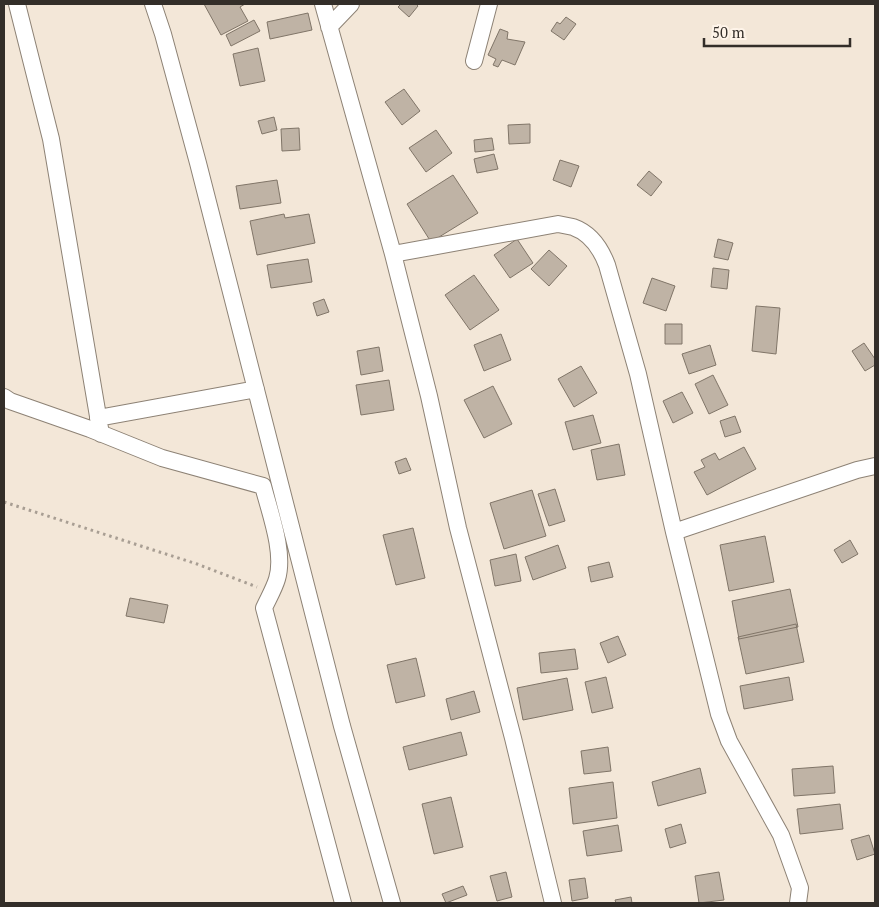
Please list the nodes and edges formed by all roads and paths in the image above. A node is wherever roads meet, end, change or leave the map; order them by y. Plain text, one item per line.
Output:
1 (17, 4) edge
2 (153, 4) edge
3 (323, 4) edge
4 (351, 4) edge
5 (489, 4) edge
6 (329, 27) junction
7 (474, 61) dead end
8 (393, 254) junction
9 (256, 389) junction
10 (4, 397) edge
11 (100, 426) junction
12 (875, 466) edge
13 (4, 502) edge
14 (674, 532) junction
15 (297, 546) junction
16 (279, 549) junction
17 (274, 587) junction
18 (343, 903) edge
19 (392, 903) edge
20 (553, 903) edge
21 (798, 903) edge

1 - 11 street
2 - 9 street
3 - 6 street
4 - 6 street
5 - 7 street
6 - 8 street
8 - 14 street
8 - 20 street
9 - 11 street
9 - 15 street
10 - 11 street
11 - 16 street
12 - 14 street
13 - 17 path
14 - 21 street
15 - 16 street
15 - 19 street
16 - 17 street
17 - 18 street

